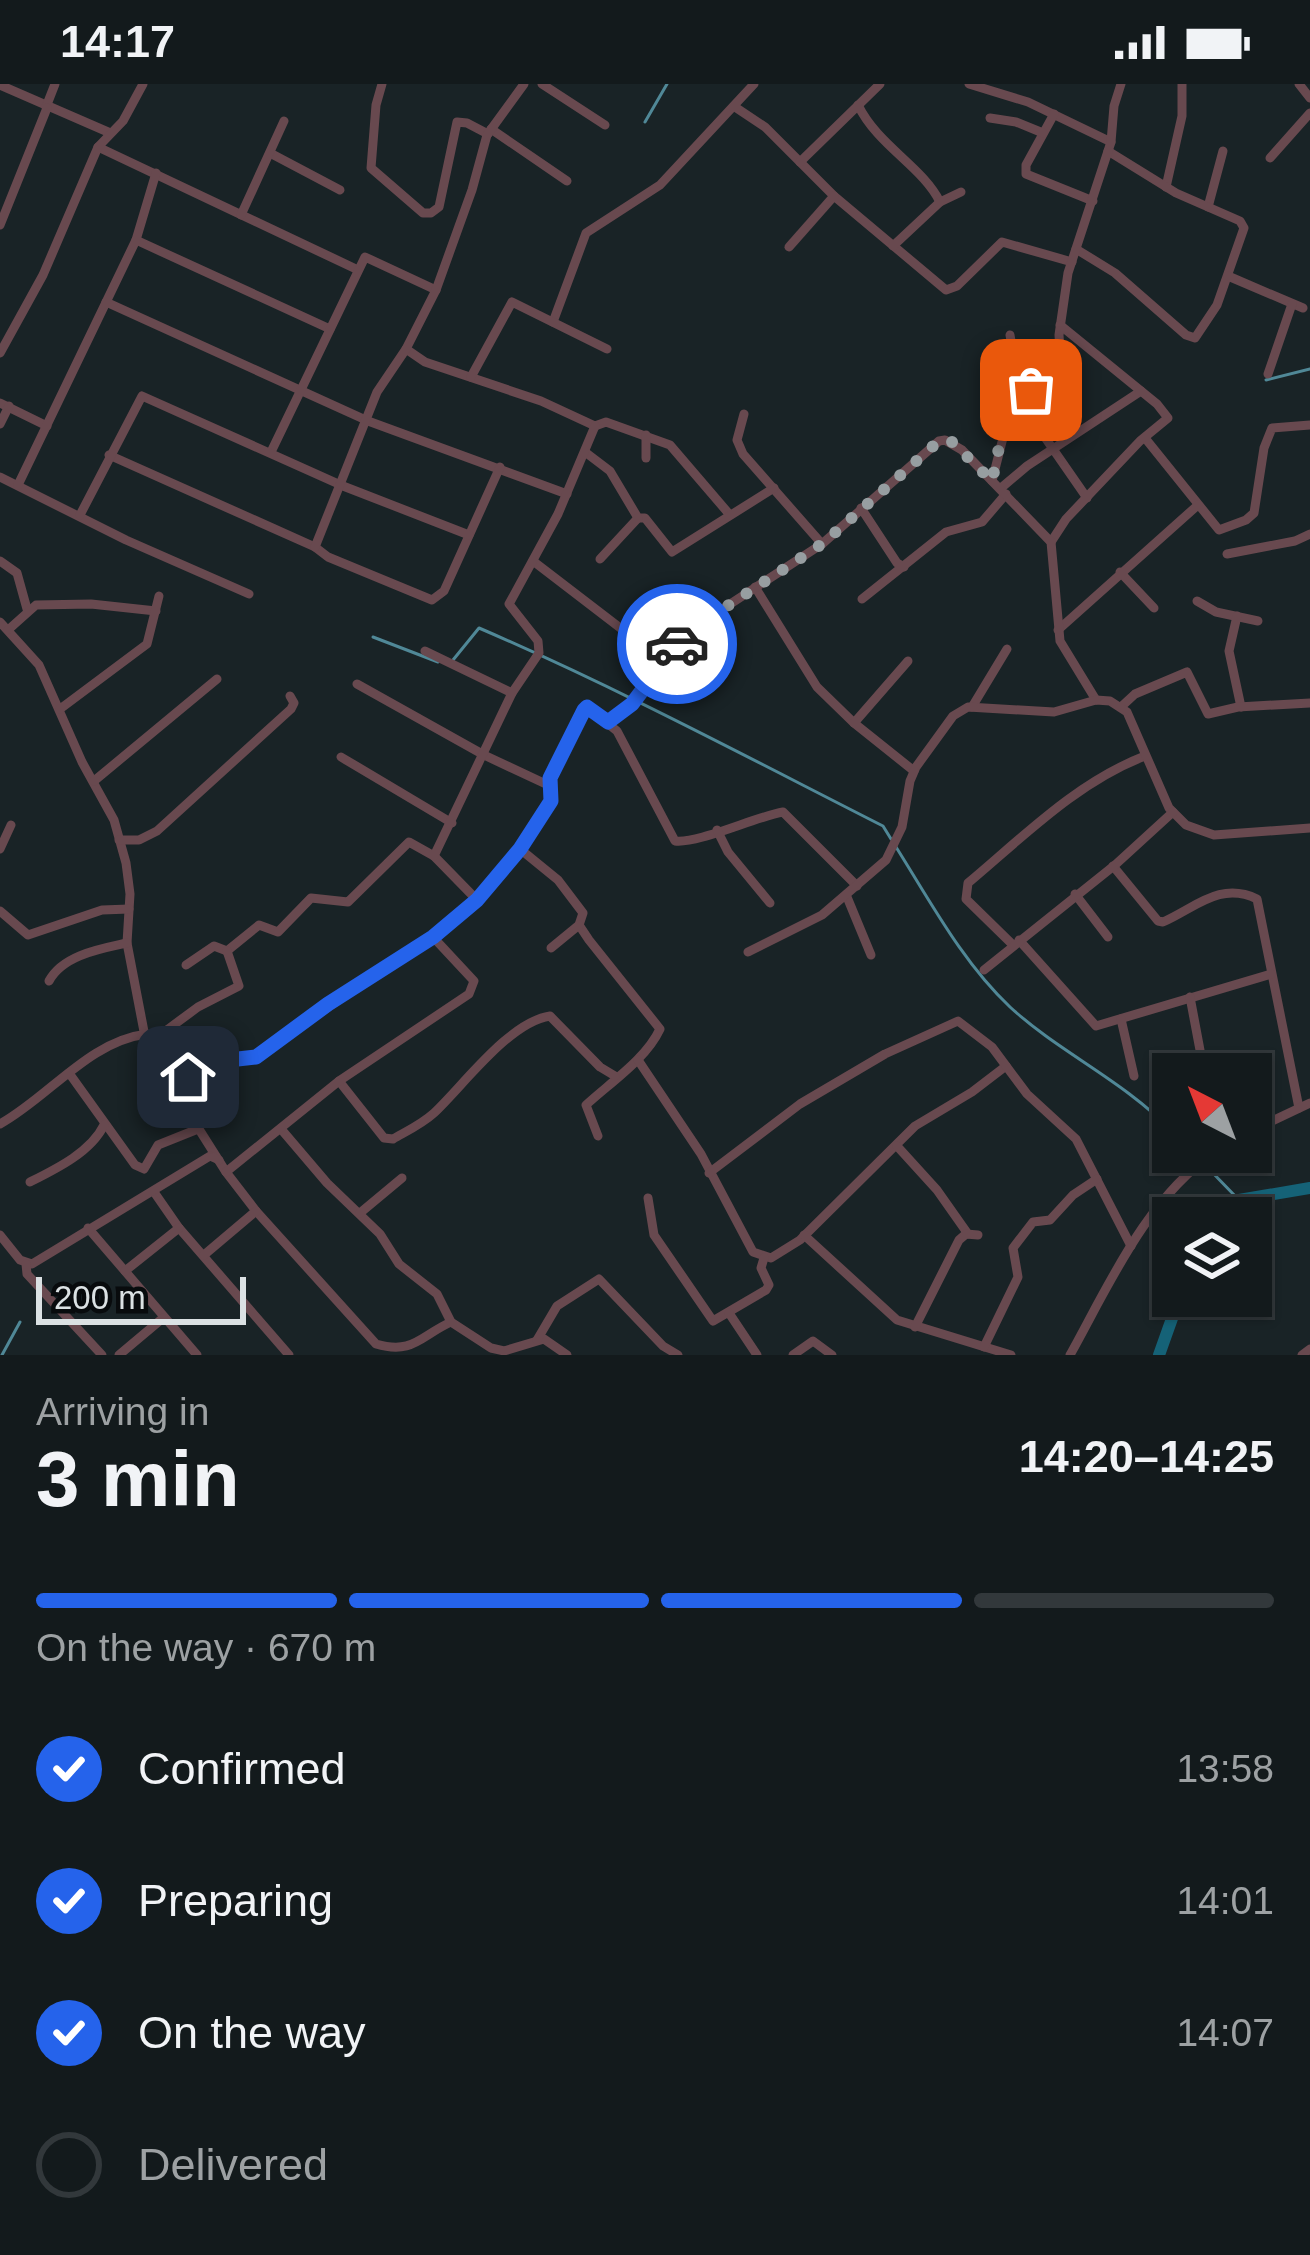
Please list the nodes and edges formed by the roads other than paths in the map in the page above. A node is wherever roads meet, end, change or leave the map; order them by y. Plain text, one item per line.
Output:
1 (56, 84) edge
2 (142, 84) edge
3 (382, 84) edge
4 (524, 84) edge
5 (542, 84) edge
6 (754, 84) edge
7 (880, 84) edge
8 (969, 84) edge
9 (1121, 84) edge
10 (1182, 84) edge
11 (1299, 84) edge
12 (0, 85) edge
13 (1310, 98) edge
14 (857, 105) junction
15 (46, 107) junction
16 (735, 107) junction
17 (1310, 113) edge
18 (1054, 114) junction
19 (990, 118) dead end
20 (284, 121) dead end
21 (605, 125) dead end
22 (489, 131) junction
23 (108, 132) junction
24 (1043, 133) junction
25 (98, 147) junction
26 (1109, 147) junction
27 (1223, 152) dead end
28 (270, 153) junction
29 (1270, 158) dead end
30 (800, 162) junction
31 (156, 173) junction
32 (567, 181) dead end
33 (1166, 187) junction
34 (340, 190) dead end
35 (961, 192) dead end
36 (834, 196) junction
37 (1093, 201) junction
38 (940, 202) junction
39 (1208, 207) junction
40 (241, 215) junction
41 (0, 225) edge
42 (136, 240) junction
43 (893, 246) junction
44 (789, 247) dead end
45 (1076, 249) junction
46 (1072, 262) junction
47 (356, 269) junction
48 (1228, 276) junction
49 (436, 290) junction
50 (106, 302) junction
51 (553, 322) junction
52 (1060, 325) junction
53 (330, 329) junction
54 (1010, 334) dead end
55 (406, 349) junction
56 (607, 349) dead end
57 (0, 353) edge
58 (1268, 374) dead end
59 (471, 376) junction
60 (1031, 390) junction
61 (1141, 391) junction
62 (303, 393) junction
63 (1019, 400) junction
64 (4, 405) edge
65 (744, 414) dead end
66 (368, 421) junction
67 (0, 424) edge
68 (1310, 425) edge
69 (47, 426) junction
70 (596, 426) junction
71 (646, 435) junction
72 (1145, 438) junction
73 (1054, 448) junction
74 (271, 452) junction
75 (585, 452) junction
76 (109, 455) junction
77 (646, 458) dead end
78 (500, 467) junction
79 (0, 477) edge
80 (18, 485) junction
81 (343, 486) junction
82 (774, 488) junction
83 (999, 488) junction
84 (567, 494) junction
85 (1087, 498) junction
86 (1198, 505) junction
87 (861, 508) junction
88 (80, 515) junction
89 (730, 515) junction
90 (638, 518) junction
91 (1246, 520) junction
92 (1310, 534) edge
93 (470, 535) junction
94 (1052, 542) junction
95 (822, 544) junction
96 (1258, 546) junction
97 (315, 547) junction
98 (1227, 554) dead end
99 (600, 559) dead end
100 (0, 561) edge
101 (533, 561) junction
102 (900, 568) junction
103 (1120, 572) junction
104 (755, 587) junction
105 (249, 594) dead end
106 (158, 596) dead end
107 (862, 598) dead end
108 (1197, 601) dead end
109 (1154, 608) dead end
110 (27, 609) junction
111 (156, 611) junction
112 (1238, 616) junction
113 (1258, 621) dead end
114 (4, 626) edge
115 (1058, 630) junction
116 (1007, 649) dead end
117 (425, 651) dead end
118 (662, 660) junction
119 (908, 661) dead end
120 (217, 679) dead end
121 (357, 684) dead end
122 (512, 693) junction
123 (290, 696) dead end
124 (1096, 700) junction
125 (1310, 703) edge
126 (1122, 706) junction
127 (972, 707) junction
128 (1241, 707) junction
129 (60, 709) junction
130 (608, 722) junction
131 (854, 724) junction
132 (484, 755) junction
133 (1145, 756) junction
134 (341, 757) dead end
135 (914, 771) junction
136 (94, 781) junction
137 (548, 785) junction
138 (1173, 812) junction
139 (452, 823) junction
140 (10, 825) dead end
141 (1310, 828) edge
142 (717, 830) junction
143 (119, 841) junction
144 (0, 848) edge
145 (520, 849) junction
146 (434, 856) junction
147 (1113, 866) junction
148 (857, 886) junction
149 (1076, 894) junction
150 (847, 897) junction
151 (477, 900) junction
152 (770, 904) dead end
153 (129, 909) junction
154 (0, 911) edge
155 (579, 925) junction
156 (433, 937) junction
157 (1108, 938) dead end
158 (1016, 943) junction
159 (127, 944) junction
160 (551, 948) dead end
161 (227, 951) junction
162 (748, 952) dead end
163 (871, 956) dead end
164 (187, 965) dead end
165 (984, 970) dead end
166 (1271, 974) junction
167 (49, 981) dead end
168 (1190, 997) junction
169 (1121, 1018) junction
170 (147, 1039) junction
171 (1201, 1053) edge
172 (638, 1060) junction
173 (1006, 1066) junction
174 (69, 1073) junction
175 (615, 1076) junction
176 (1134, 1076) dead end
177 (339, 1081) junction
178 (170, 1085) junction
179 (1305, 1106) edge
180 (1272, 1121) edge
181 (0, 1124) edge
182 (104, 1125) junction
183 (199, 1129) junction
184 (281, 1129) junction
185 (598, 1136) dead end
186 (897, 1146) junction
187 (219, 1160) junction
188 (226, 1172) junction
189 (709, 1173) junction
190 (1193, 1173) edge
191 (403, 1178) dead end
192 (1097, 1179) junction
193 (30, 1183) dead end
194 (154, 1192) junction
195 (648, 1198) dead end
196 (256, 1211) junction
197 (360, 1213) junction
198 (88, 1228) junction
199 (179, 1228) junction
200 (0, 1235) edge
201 (804, 1235) junction
202 (1131, 1246) junction
203 (204, 1255) junction
204 (764, 1258) junction
205 (26, 1264) junction
206 (125, 1271) junction
207 (729, 1313) junction
208 (163, 1318) junction
209 (451, 1322) junction
210 (915, 1327) junction
211 (533, 1341) junction
212 (984, 1347) junction
213 (1310, 1349) edge
214 (410, 1353) edge
215 (508, 1354) edge
216 (102, 1355) edge
217 (119, 1355) edge
218 (197, 1355) edge
219 (289, 1355) edge
220 (567, 1355) edge
221 (678, 1355) edge
222 (757, 1355) edge
223 (793, 1355) edge
224 (832, 1355) edge
225 (1011, 1355) edge
226 (1070, 1355) edge
227 (1302, 1355) edge

1 - 15 street
2 - 23 street
3 - 22 street
4 - 22 street
5 - 21 street
6 - 16 street
7 - 14 street
8 - 18 street
9 - 26 street
10 - 33 street
11 - 13 street
12 - 15 street
14 - 30 street
14 - 38 street
15 - 23 street
15 - 41 street
16 - 30 street
16 - 51 street
17 - 29 street
18 - 24 street
18 - 26 street
19 - 24 street
20 - 28 street
22 - 32 street
22 - 49 street
23 - 25 street
24 - 37 street
25 - 31 street
25 - 57 street
26 - 33 street
26 - 37 street
27 - 39 street
28 - 34 street
28 - 40 street
30 - 36 street
31 - 40 street
31 - 42 street
33 - 39 street
35 - 38 street
36 - 43 street
36 - 44 street
37 - 45 street
38 - 43 street
39 - 48 street
40 - 47 street
42 - 50 street
42 - 53 street
43 - 46 street
45 - 46 street
45 - 48 street
46 - 52 street
47 - 49 street
47 - 53 street
48 - 58 street
49 - 55 street
50 - 62 street
50 - 69 street
51 - 56 street
51 - 59 street
52 - 60 street
52 - 61 street
53 - 62 street
54 - 60 street
55 - 59 street
55 - 66 street
59 - 70 street
60 - 63 street
61 - 72 street
61 - 73 street
62 - 66 street
62 - 74 street
63 - 73 street
63 - 83 street
64 - 67 street
64 - 69 street
65 - 82 street
66 - 78 street
66 - 81 street
68 - 91 street
69 - 80 street
70 - 71 street
70 - 75 street
71 - 77 street
71 - 89 street
72 - 85 street
72 - 86 street
73 - 83 street
73 - 85 street
74 - 76 street
74 - 81 street
75 - 84 street
75 - 90 street
76 - 88 street
76 - 97 street
78 - 84 street
78 - 93 street
79 - 80 street
80 - 88 street
81 - 93 street
81 - 97 street
82 - 89 street
82 - 95 street
83 - 87 street
83 - 94 street
83 - 102 street
84 - 101 street
85 - 94 street
86 - 91 street
86 - 103 street
87 - 95 street
87 - 102 street
88 - 105 street
89 - 90 street
90 - 99 street
91 - 96 street
92 - 96 street
93 - 97 street
94 - 115 street
95 - 104 street
96 - 98 street
100 - 110 street
101 - 118 street
101 - 122 street
102 - 107 street
103 - 109 street
103 - 115 street
104 - 118 street
104 - 131 street
106 - 111 street
108 - 112 street
110 - 111 street
110 - 114 street
111 - 129 street
112 - 113 street
112 - 128 street
114 - 129 street
115 - 124 street
116 - 127 street
117 - 122 street
118 - 130 street
119 - 131 street
120 - 136 street
121 - 132 street
122 - 132 street
123 - 143 street
124 - 126 street
124 - 127 street
125 - 128 street
126 - 128 street
126 - 133 street
127 - 135 street
129 - 136 street
130 - 137 street
130 - 142 street
131 - 135 street
132 - 137 street
132 - 139 street
133 - 138 street
133 - 158 street
134 - 139 street
135 - 148 street
136 - 143 street
137 - 145 street
138 - 141 street
138 - 147 street
139 - 146 street
140 - 144 street
142 - 148 street
142 - 152 street
143 - 153 street
145 - 151 street
145 - 155 street
146 - 151 street
146 - 161 street
147 - 149 street
147 - 166 street
148 - 150 street
149 - 157 street
149 - 158 street
150 - 162 street
150 - 163 street
151 - 156 street
153 - 154 street
153 - 159 street
155 - 160 street
155 - 172 street
156 - 177 street
156 - 178 street
158 - 165 street
158 - 169 street
159 - 167 street
159 - 170 street
161 - 164 street
161 - 170 street
166 - 168 street
166 - 179 street
168 - 169 street
168 - 171 street
169 - 176 street
170 - 174 street
170 - 178 street
172 - 175 street
172 - 189 street
173 - 186 street
173 - 189 street
173 - 192 street
174 - 181 street
174 - 182 street
175 - 177 street
175 - 185 street
177 - 184 street
178 - 183 street
179 - 180 street
182 - 183 street
182 - 193 street
183 - 187 street
184 - 188 street
184 - 197 street
186 - 201 street
186 - 210 street
187 - 188 street
187 - 194 street
188 - 196 street
189 - 204 street
190 - 202 street
191 - 197 street
192 - 202 street
192 - 212 street
194 - 198 street
194 - 199 street
195 - 207 street
196 - 203 street
196 - 214 street
197 - 209 street
198 - 205 street
198 - 206 street
199 - 203 street
199 - 206 street
200 - 205 street
201 - 204 street
201 - 210 street
202 - 226 street
203 - 219 street
204 - 207 street
205 - 216 street
206 - 208 street
207 - 222 street
208 - 217 street
208 - 218 street
209 - 214 street
209 - 215 street
210 - 212 street
211 - 215 street
211 - 220 street
211 - 221 street
212 - 225 street
213 - 227 street
223 - 224 street

